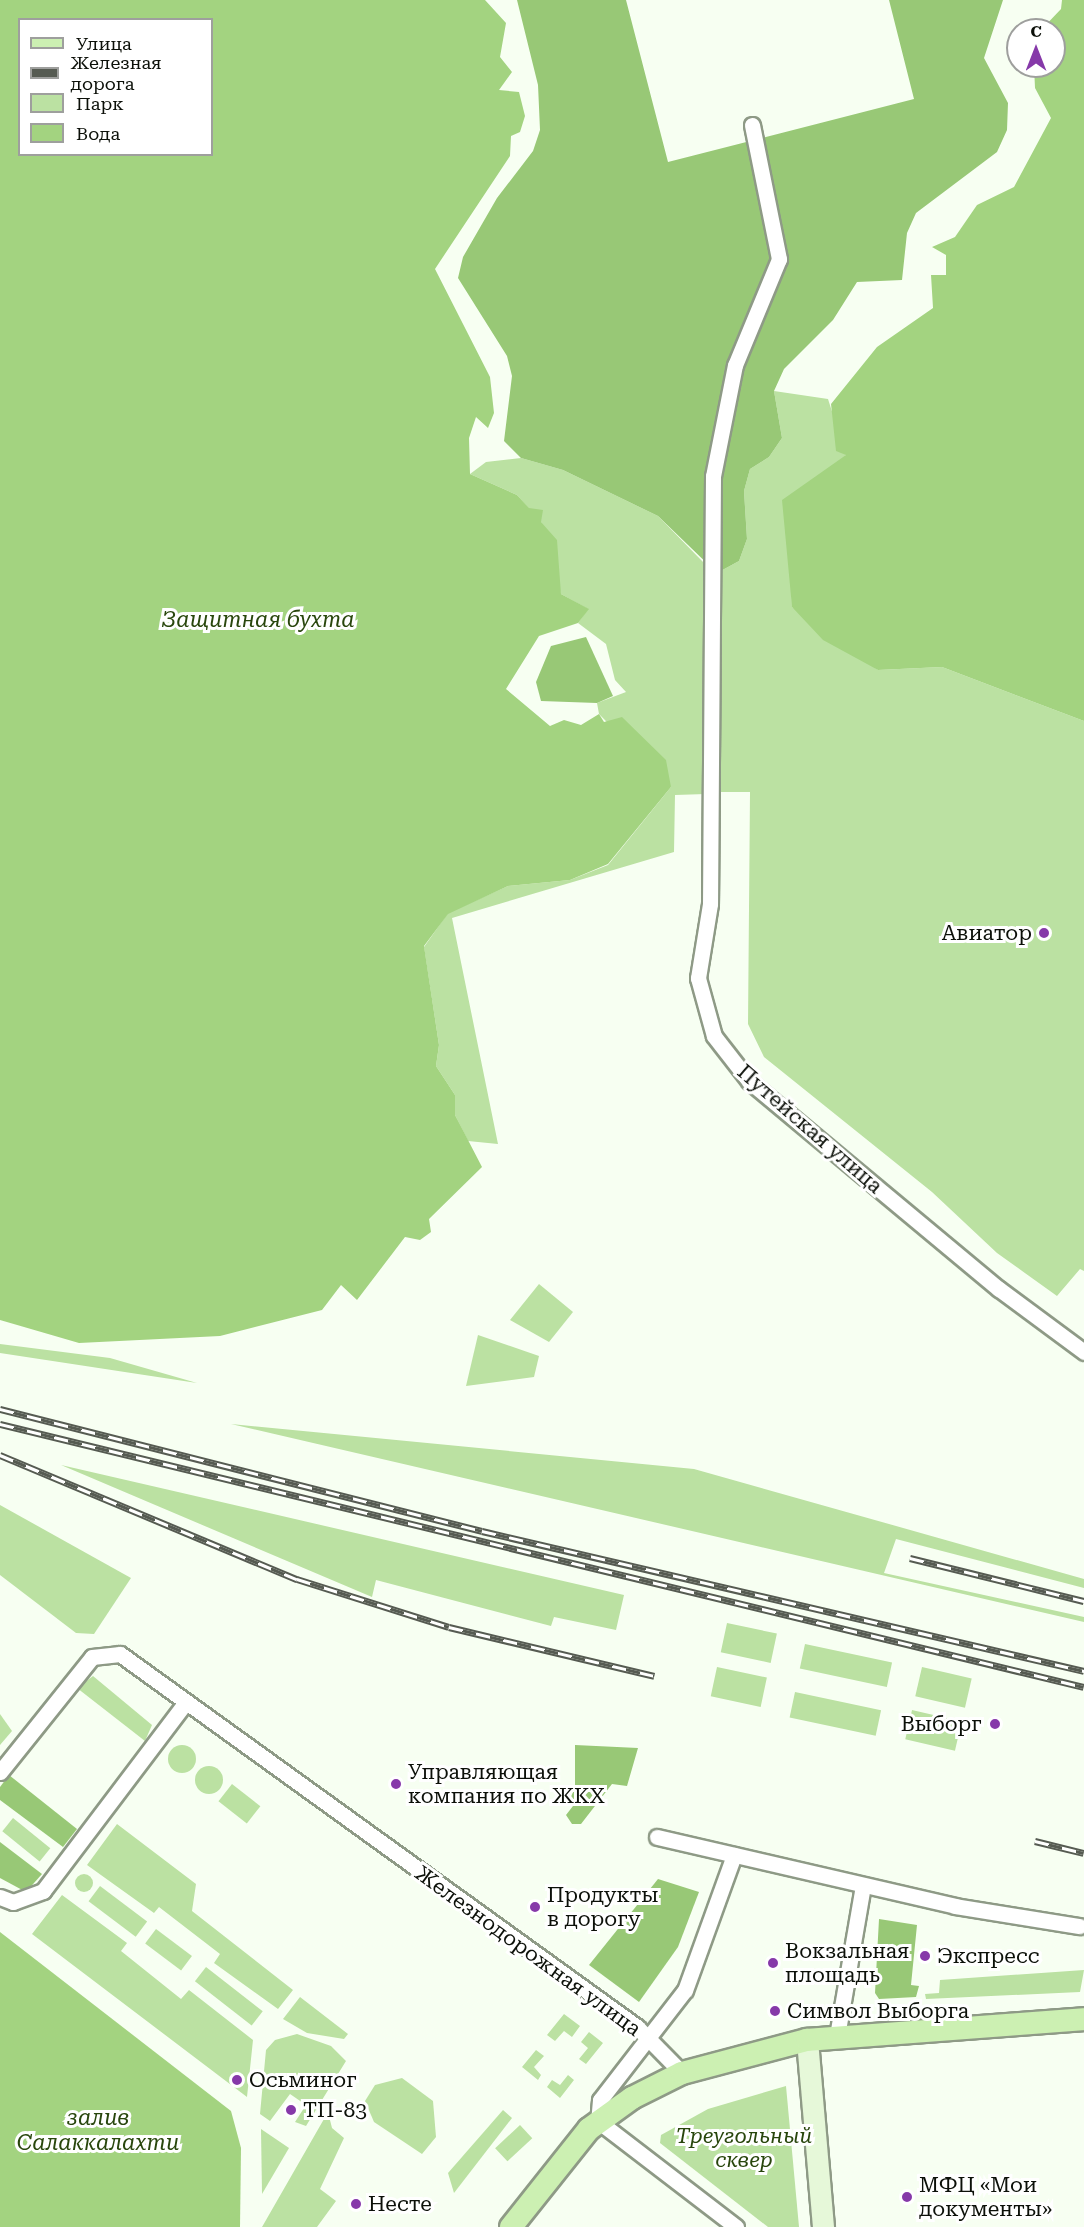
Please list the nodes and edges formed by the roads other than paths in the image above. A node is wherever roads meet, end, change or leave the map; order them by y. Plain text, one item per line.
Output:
1 (752, 125) dead end
2 (1084, 1352) edge
3 (185, 1703) junction
4 (0, 1772) edge
5 (657, 1837) dead end
6 (734, 1855) junction
7 (863, 1886) junction
8 (0, 1896) edge
9 (1079, 1926) dead end
10 (1084, 2019) edge
11 (837, 2036) junction
12 (649, 2038) junction
13 (807, 2040) junction
14 (682, 2073) junction
15 (598, 2121) junction
16 (511, 2227) edge
17 (736, 2227) edge
18 (823, 2227) edge

1 - 2 street, Путейская улица
3 - 4 street, Железнодорожная улица
3 - 8 street
3 - 12 street, Железнодорожная улица
5 - 6 street
6 - 7 street
6 - 12 street
7 - 9 street
7 - 11 street
10 - 11 main road
11 - 13 main road
12 - 14 street, Железнодорожная улица
12 - 15 street
13 - 14 main road
13 - 18 street
14 - 15 main road
15 - 16 main road
15 - 17 street

